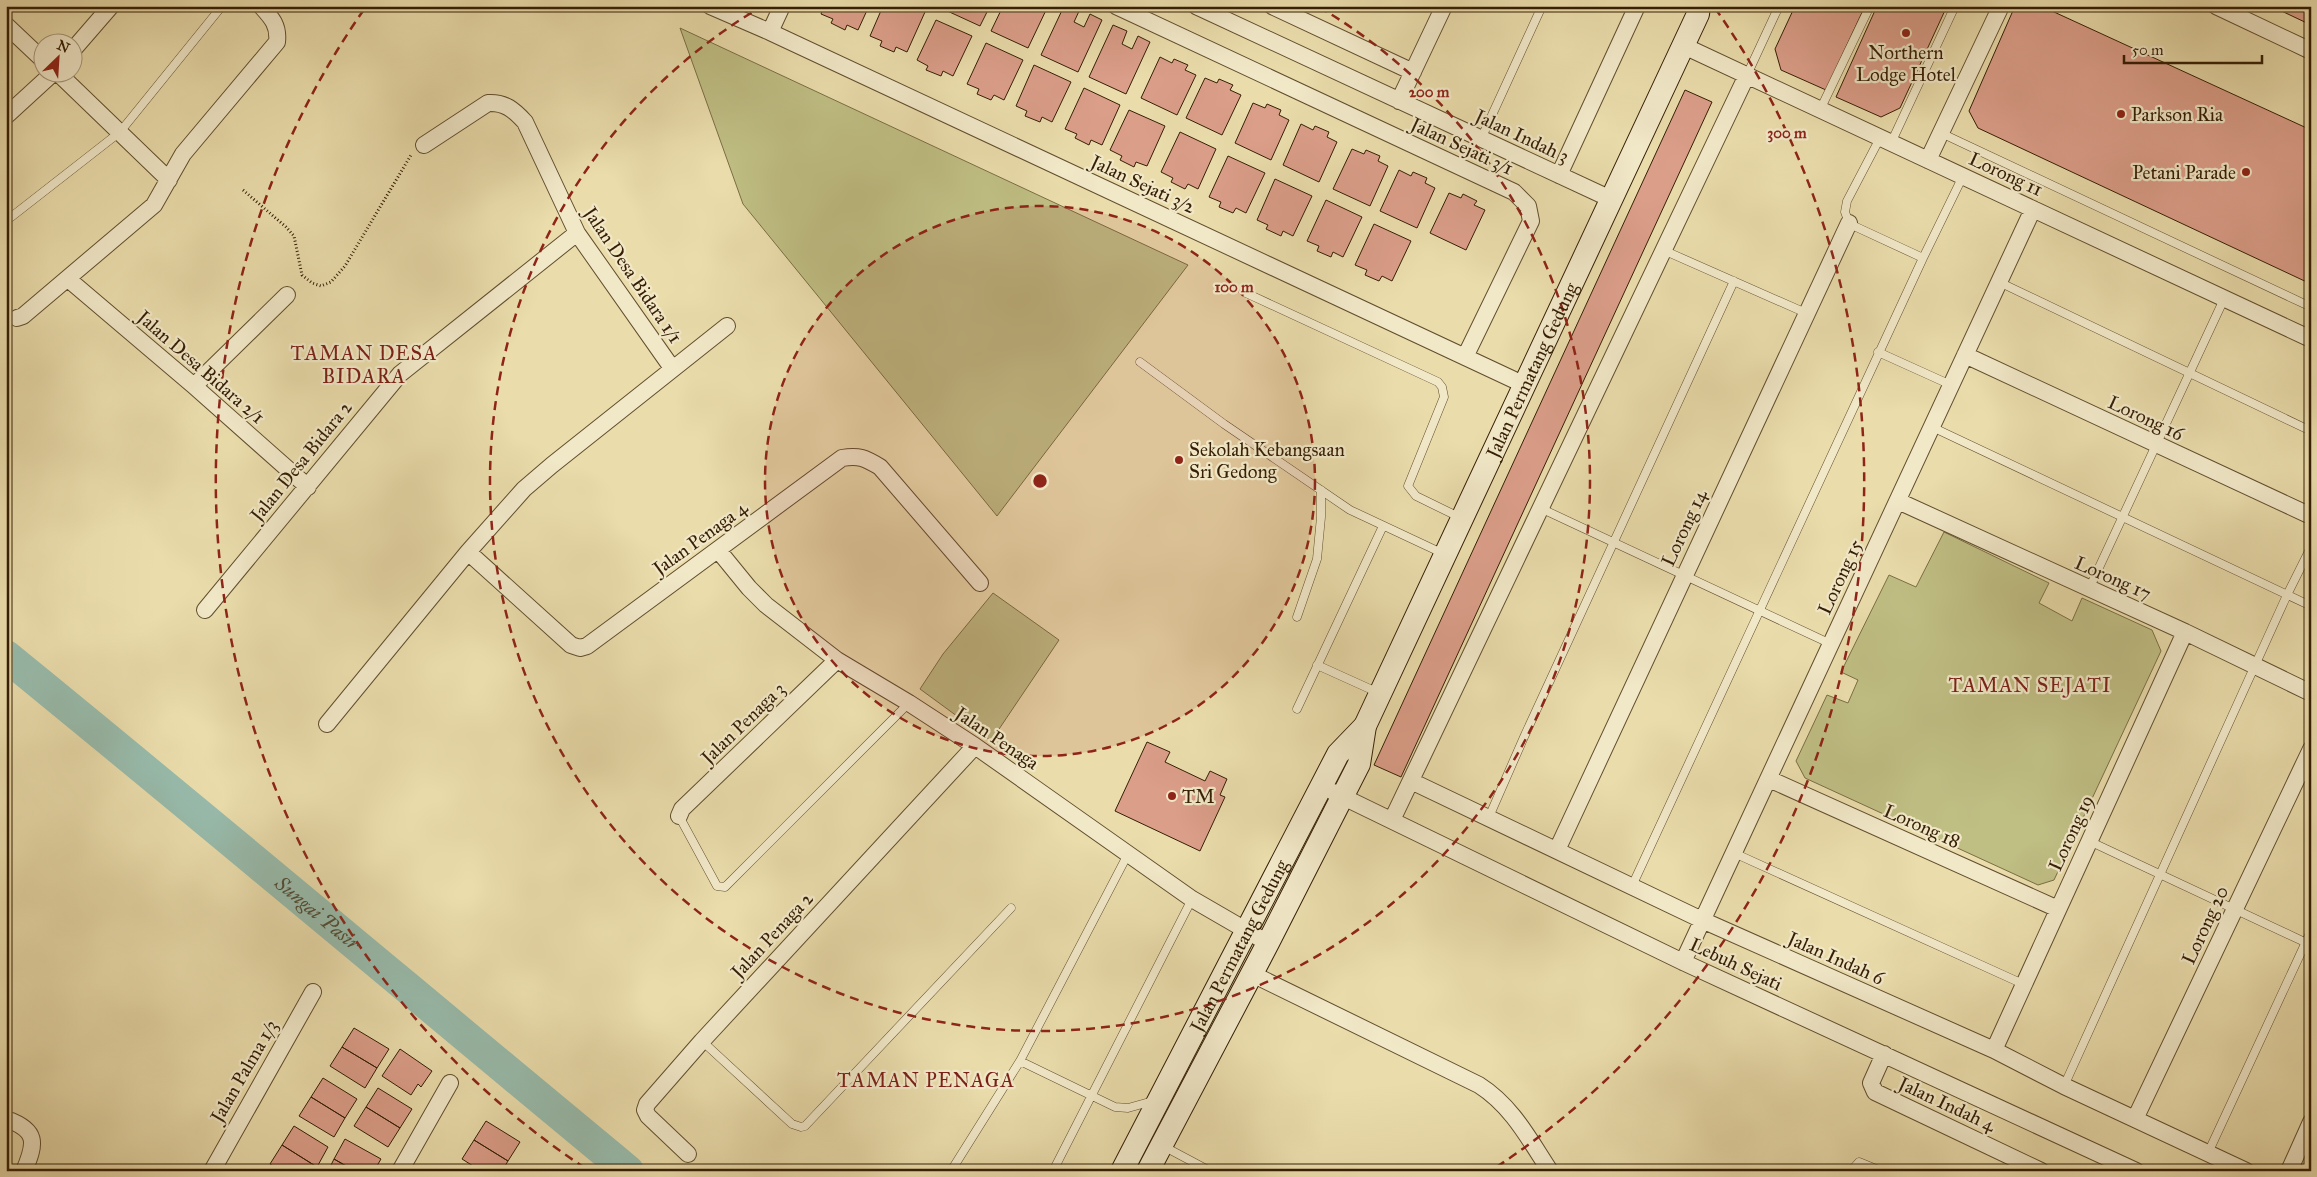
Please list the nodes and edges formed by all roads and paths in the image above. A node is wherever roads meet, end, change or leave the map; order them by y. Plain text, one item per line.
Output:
1 (111, 6) edge
2 (222, 6) edge
3 (261, 6) edge
4 (710, 6) edge
5 (782, 6) edge
6 (1116, 6) edge
7 (1196, 6) edge
8 (1272, 6) edge
9 (1444, 6) edge
10 (1542, 6) edge
11 (1637, 6) edge
12 (1779, 6) edge
13 (1870, 6) edge
14 (1955, 6) edge
15 (2001, 6) edge
16 (2216, 6) edge
17 (1702, 9) edge
18 (2239, 11) edge
19 (6, 25) edge
20 (770, 32) junction
21 (82, 39) edge
22 (1684, 46) junction
23 (32, 50) edge
24 (2311, 51) edge
25 (1413, 72) junction
26 (1747, 75) junction
27 (45, 82) edge
28 (67, 82) edge
29 (1399, 101) junction
30 (1820, 110) junction
31 (6, 116) edge
32 (120, 132) junction
33 (1942, 132) junction
34 (1481, 139) junction
35 (1885, 140) junction
36 (424, 145) joint
37 (1928, 160) junction
38 (1558, 175) junction
39 (1963, 176) junction
40 (169, 180) junction
41 (243, 190) dead end
42 (1613, 200) junction
43 (2032, 209) junction
44 (6, 221) edge
45 (1848, 223) junction
46 (577, 233) junction
47 (1663, 250) junction
48 (1922, 258) junction
49 (68, 279) junction
50 (1734, 281) junction
51 (1999, 282) junction
52 (1246, 293) dead end
53 (287, 295) dead end
54 (2224, 299) junction
55 (2311, 307) edge
56 (1806, 313) junction
57 (12, 316) edge
58 (727, 326) dead end
59 (2311, 339) edge
60 (1878, 352) junction
61 (1965, 355) junction
62 (1465, 357) junction
63 (1140, 362) dead end
64 (672, 368) junction
65 (2189, 372) junction
66 (1525, 385) junction
67 (1951, 385) junction
68 (194, 386) junction
69 (1932, 427) junction
70 (2311, 431) edge
71 (2156, 445) junction
72 (308, 487) junction
73 (1321, 490) junction
74 (1898, 500) junction
75 (1540, 508) junction
76 (2311, 516) edge
77 (2122, 518) junction
78 (1462, 519) junction
79 (1383, 526) junction
80 (1613, 542) junction
81 (2311, 547) edge
82 (718, 550) junction
83 (468, 552) junction
84 (1446, 555) junction
85 (1684, 576) junction
86 (980, 583) dead end
87 (2088, 589) junction
88 (2287, 595) junction
89 (2311, 606) edge
90 (205, 610) dead end
91 (1759, 611) junction
92 (1297, 617) dead end
93 (2186, 632) junction
94 (1831, 644) junction
95 (837, 660) junction
96 (1317, 666) junction
97 (2254, 667) junction
98 (2311, 693) edge
99 (1380, 694) junction
100 (909, 703) junction
101 (1297, 709) dead end
102 (327, 724) dead end
103 (1365, 726) junction
104 (975, 746) junction
105 (2311, 749) edge
106 (1769, 779) junction
107 (1411, 781) junction
108 (1322, 786) junction
109 (1342, 797) junction
110 (679, 816) joint
111 (1489, 817) junction
112 (1392, 820) junction
113 (2089, 842) junction
114 (1557, 850) junction
115 (1734, 853) junction
116 (1128, 854) junction
117 (2162, 875) junction
118 (1632, 886) junction
119 (1192, 898) junction
120 (1011, 908) dead end
121 (2235, 908) junction
122 (2058, 910) junction
123 (1702, 920) junction
124 (1247, 931) junction
125 (2311, 932) edge
126 (1268, 943) junction
127 (2308, 944) edge
128 (1683, 962) junction
129 (1252, 974) junction
130 (2024, 984) junction
131 (313, 992) dead end
132 (702, 1041) junction
133 (1994, 1050) junction
134 (1884, 1054) junction
135 (1020, 1061) junction
136 (450, 1083) dead end
137 (2064, 1086) junction
138 (1092, 1097) junction
139 (1160, 1098) junction
140 (6, 1119) edge
141 (2135, 1119) junction
142 (2310, 1124) edge
143 (1162, 1145) junction
144 (2208, 1153) junction
145 (688, 1154) dead end
146 (24, 1171) edge
147 (212, 1171) edge
148 (400, 1171) edge
149 (951, 1171) edge
150 (1053, 1171) edge
151 (1122, 1171) edge
152 (1148, 1171) edge
153 (1210, 1171) edge
154 (1550, 1171) edge
155 (1851, 1171) edge
156 (1881, 1171) edge
157 (2041, 1171) edge
158 (2136, 1171) edge
159 (2246, 1171) edge
160 (2289, 1171) edge

1 - 21 street
2 - 32 lane
3 - 40 street
4 - 20 street, Jalan Sejati 3/2
5 - 20 street
6 - 62 street, Jalan Sejati 3/1
7 - 29 street, Jalan Indah 3
8 - 25 street
9 - 25 street
10 - 34 lane
11 - 38 street
12 - 26 lane
13 - 30 lane
14 - 35 lane
15 - 33 street
16 - 18 street
17 - 22 main road, Jalan Permatang Gedung
18 - 24 street
19 - 23 street
20 - 62 street, Jalan Sejati 3/2
22 - 26 street, Lorong 11
22 - 42 main road, Jalan Permatang Gedung
25 - 29 street
26 - 30 street, Lorong 11
26 - 47 street
27 - 31 street
28 - 32 street
29 - 34 street, Jalan Indah 3
30 - 35 street, Lorong 11
32 - 40 street
32 - 44 lane
33 - 37 street
33 - 55 lane
34 - 38 street, Jalan Indah 3
35 - 37 street, Lorong 11
35 - 45 lane
36 - 41 path
36 - 46 street, Jalan Desa Bidara 1/1
37 - 39 street, Lorong 11
38 - 42 street, Jalan Indah 3
39 - 43 street, Lorong 11
39 - 48 lane
40 - 49 street
42 - 66 main road, Jalan Permatang Gedung
43 - 51 street, Lorong 15
43 - 54 street, Lorong 11
45 - 48 lane
45 - 56 street, Lorong 14
46 - 64 street, Jalan Desa Bidara 1/1
46 - 72 street, Jalan Desa Bidara 2
47 - 50 lane
47 - 75 street
48 - 60 lane
49 - 57 street
49 - 68 street, Jalan Desa Bidara 2/1
50 - 56 lane
50 - 80 lane
51 - 61 street, Lorong 15
51 - 65 lane
52 - 78 lane
53 - 68 street
54 - 59 street, Lorong 11
54 - 65 lane
56 - 85 street, Lorong 14
58 - 64 street
60 - 67 lane
60 - 91 lane
61 - 67 street, Lorong 15
61 - 71 street, Lorong 16
62 - 66 street, Jalan Sejati 3/2
63 - 73 lane
64 - 83 street
65 - 70 lane
65 - 71 lane
66 - 78 main road, Jalan Permatang Gedung
67 - 69 street, Lorong 15
68 - 72 street, Jalan Desa Bidara 2/1
69 - 74 street, Lorong 15
69 - 77 lane
71 - 76 street, Lorong 16
71 - 77 lane
72 - 90 street, Jalan Desa Bidara 2
73 - 79 lane
73 - 92 lane
74 - 87 street, Lorong 17
74 - 94 street, Lorong 15
75 - 80 lane
75 - 107 street
77 - 87 lane
77 - 88 lane
78 - 84 main road, Jalan Permatang Gedung
79 - 84 lane
79 - 96 lane
80 - 85 lane
80 - 111 lane
81 - 88 lane
82 - 83 street, Jalan Penaga 4
82 - 86 street, Jalan Penaga 4
82 - 95 street, Jalan Penaga
83 - 102 street
84 - 99 main road, Jalan Permatang Gedung
85 - 91 lane
85 - 114 street, Lorong 14
87 - 93 street, Lorong 17
88 - 89 lane
88 - 97 lane
91 - 94 lane
91 - 118 lane
93 - 97 street, Lorong 17
93 - 113 street, Lorong 19
94 - 106 street, Lorong 15
95 - 100 street, Jalan Penaga
95 - 110 street, Jalan Penaga 3
96 - 99 lane
96 - 101 lane
97 - 98 street, Lorong 17
97 - 117 lane
99 - 103 main road, Jalan Permatang Gedung
100 - 104 street, Jalan Penaga
100 - 110 lane
103 - 108 main road, Jalan Permatang Gedung
103 - 109 main road, Jalan Permatang Gedung
104 - 116 street, Jalan Penaga
104 - 132 street, Jalan Penaga 2
105 - 121 street, Lorong 20
106 - 115 street, Lorong 15
106 - 122 street, Lorong 18
107 - 111 street, Jalan Indah 6
107 - 112 street
108 - 109 street, Lebuh Sejati
108 - 124 main road, Jalan Permatang Gedung
109 - 112 street, Lebuh Sejati
109 - 126 main road, Jalan Permatang Gedung
111 - 114 street, Jalan Indah 6
112 - 128 street, Lebuh Sejati
113 - 117 lane
113 - 122 street, Lorong 19
114 - 118 street, Jalan Indah 6
115 - 123 street, Lorong 15
115 - 130 lane
116 - 119 street, Jalan Penaga
116 - 135 lane
117 - 121 lane
117 - 137 lane
118 - 123 street, Jalan Indah 6
119 - 124 street, Jalan Penaga
119 - 138 lane
120 - 132 lane
121 - 127 lane
121 - 141 street, Lorong 20
122 - 130 street, Lorong 19
123 - 128 street, Lorong 15
123 - 133 street, Jalan Indah 6
124 - 126 street, Jalan Penaga
124 - 139 main road, Jalan Permatang Gedung
125 - 127 lane
126 - 129 main road, Jalan Permatang Gedung
127 - 144 lane
128 - 134 street, Lebuh Sejati
129 - 143 main road, Jalan Permatang Gedung
129 - 154 street
130 - 133 street, Lorong 19
131 - 147 street, Jalan Palma 1/3
132 - 145 street, Jalan Penaga 2
133 - 137 street, Jalan Indah 6
134 - 157 street, Jalan Indah 4
134 - 158 street, Lebuh Sejati
135 - 138 lane
135 - 149 lane
136 - 148 street
137 - 141 street, Jalan Indah 6
138 - 139 lane
138 - 150 lane
139 - 151 main road, Jalan Permatang Gedung
140 - 146 street
141 - 144 street, Jalan Indah 6
142 - 160 street
143 - 152 main road, Jalan Permatang Gedung
143 - 153 lane
144 - 159 street, Jalan Indah 6
155 - 156 lane

